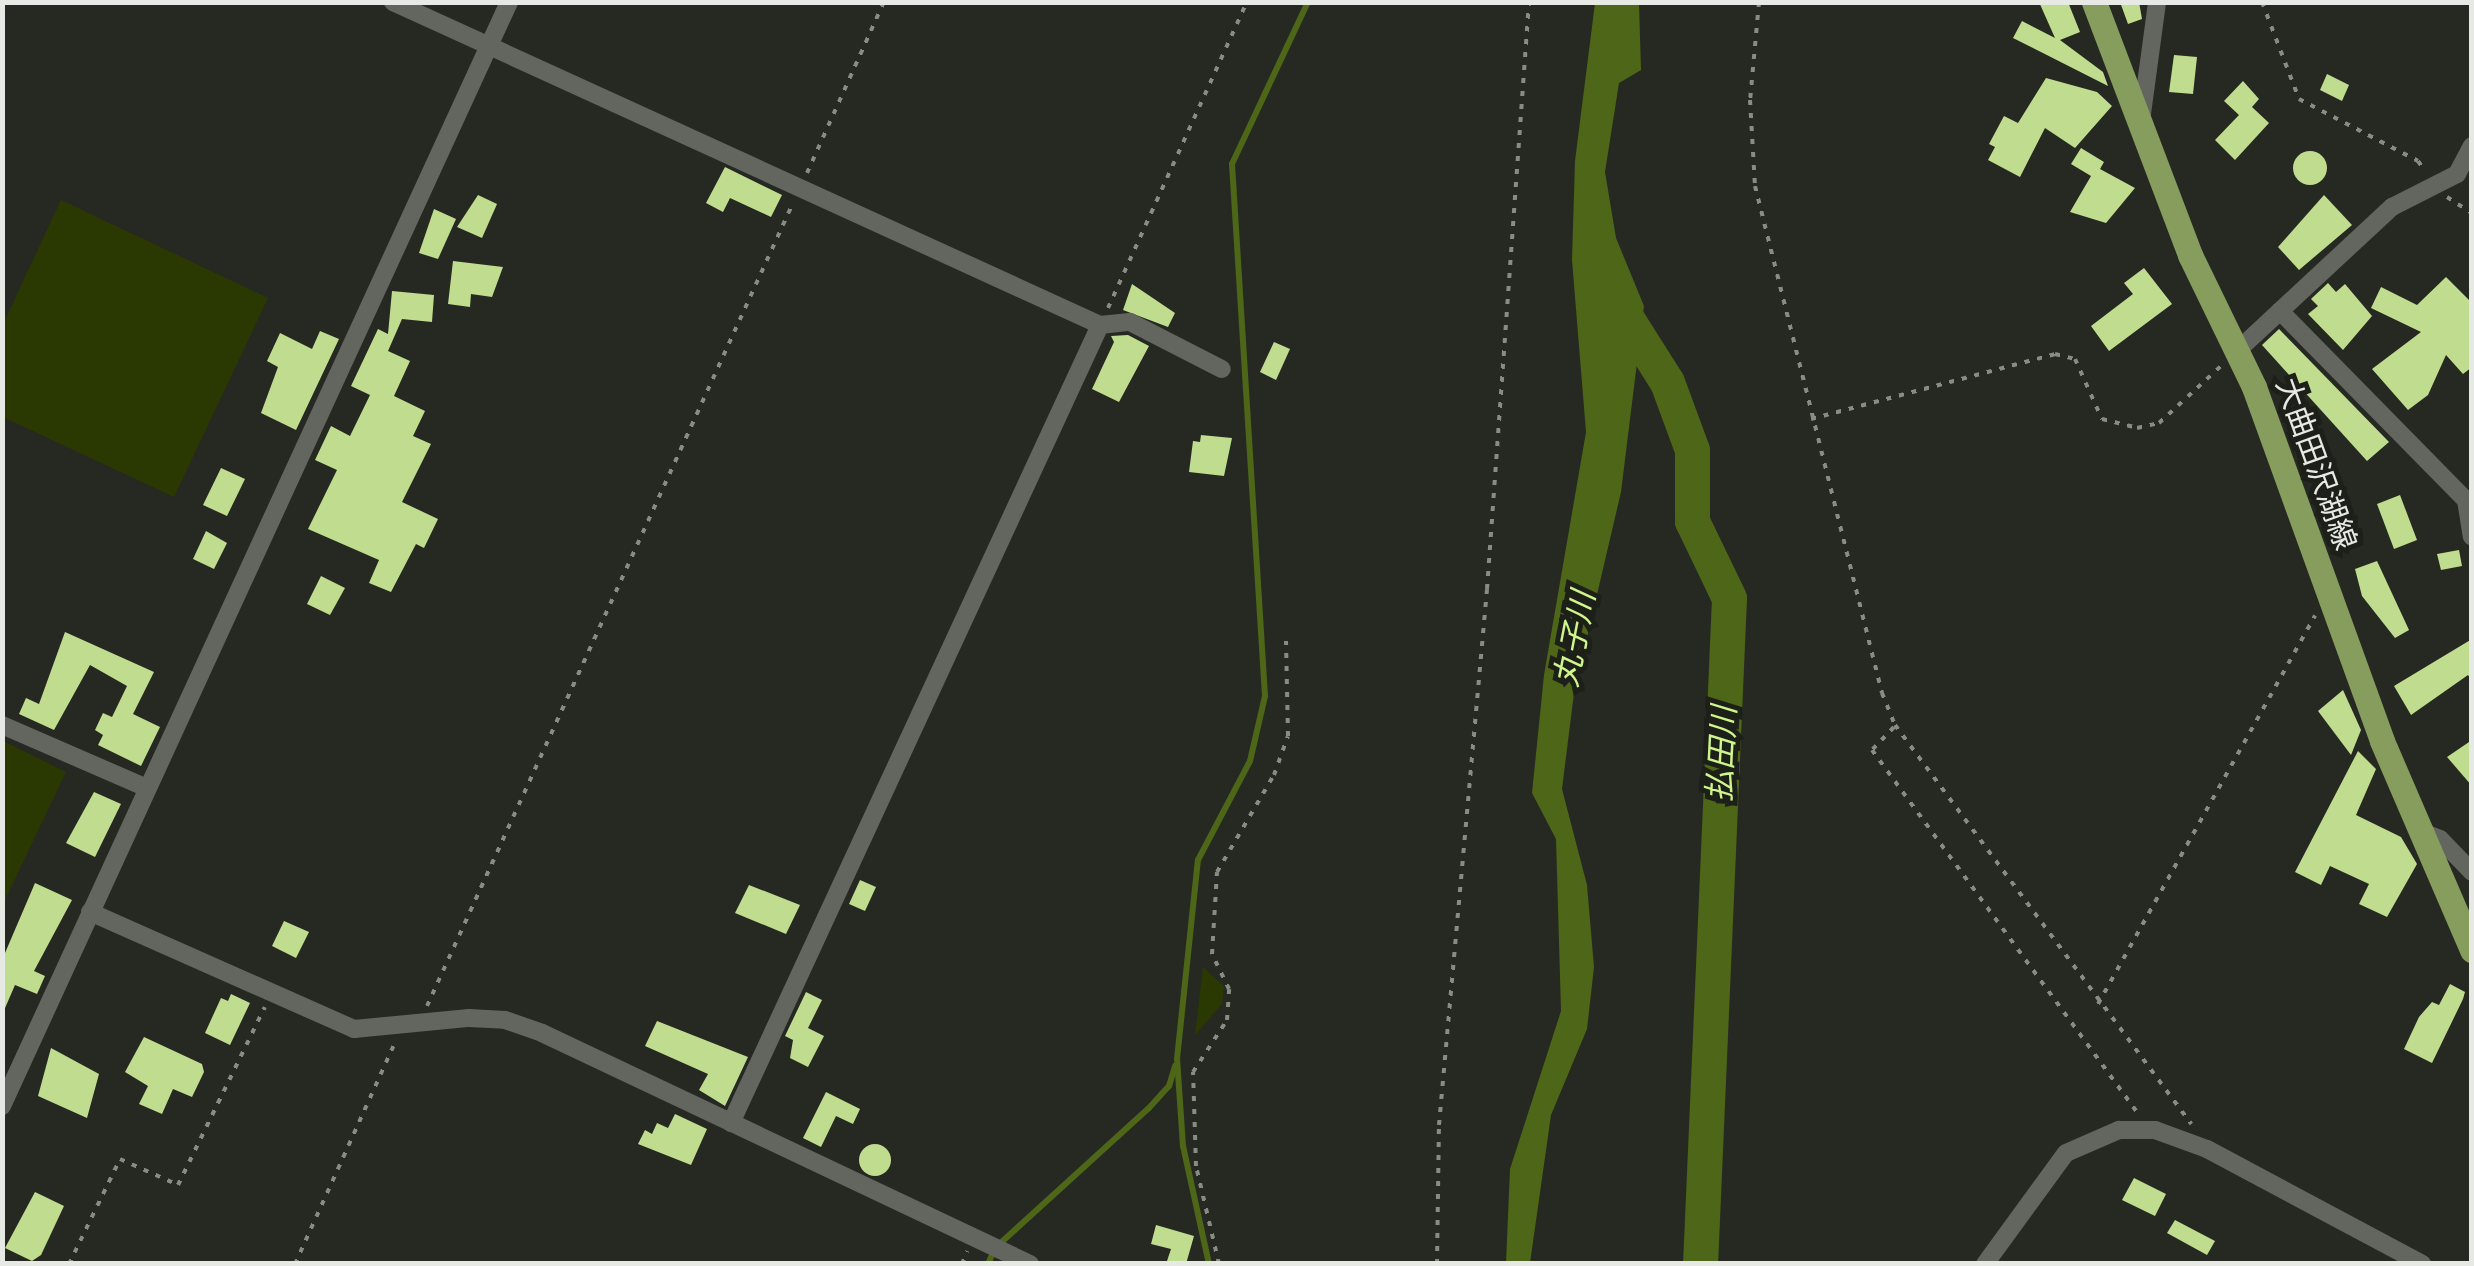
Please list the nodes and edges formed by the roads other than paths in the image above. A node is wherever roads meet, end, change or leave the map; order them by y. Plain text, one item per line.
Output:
1 (394, 2) edge
2 (509, 2) edge
3 (2094, 2) edge
4 (2157, 2) edge
5 (489, 46) junction
6 (2139, 131) junction
7 (2472, 146) edge
8 (2280, 310) junction
9 (1100, 325) junction
10 (2237, 352) junction
11 (1222, 369) dead end
12 (2472, 537) edge
13 (2, 725) edge
14 (146, 788) junction
15 (2422, 832) junction
16 (2470, 866) edge
17 (2439, 872) junction
18 (90, 912) junction
19 (2472, 950) edge
20 (2, 1106) edge
21 (732, 1124) junction
22 (1030, 1264) edge
23 (1985, 1264) edge
24 (2422, 1264) edge

1 - 5 street
2 - 5 street
3 - 6 main road, 大曲田沢湖線
4 - 6 street
5 - 9 street
5 - 14 street
6 - 10 main road, 大曲田沢湖線
7 - 8 street
8 - 10 street
8 - 12 street
9 - 11 street
9 - 21 street
10 - 15 main road, 大曲田沢湖線
13 - 14 street
14 - 18 street
15 - 16 street
15 - 17 main road, 大曲田沢湖線
16 - 17 street
17 - 19 main road, 大曲田沢湖線
18 - 20 street
18 - 21 street
21 - 22 street
23 - 24 street

